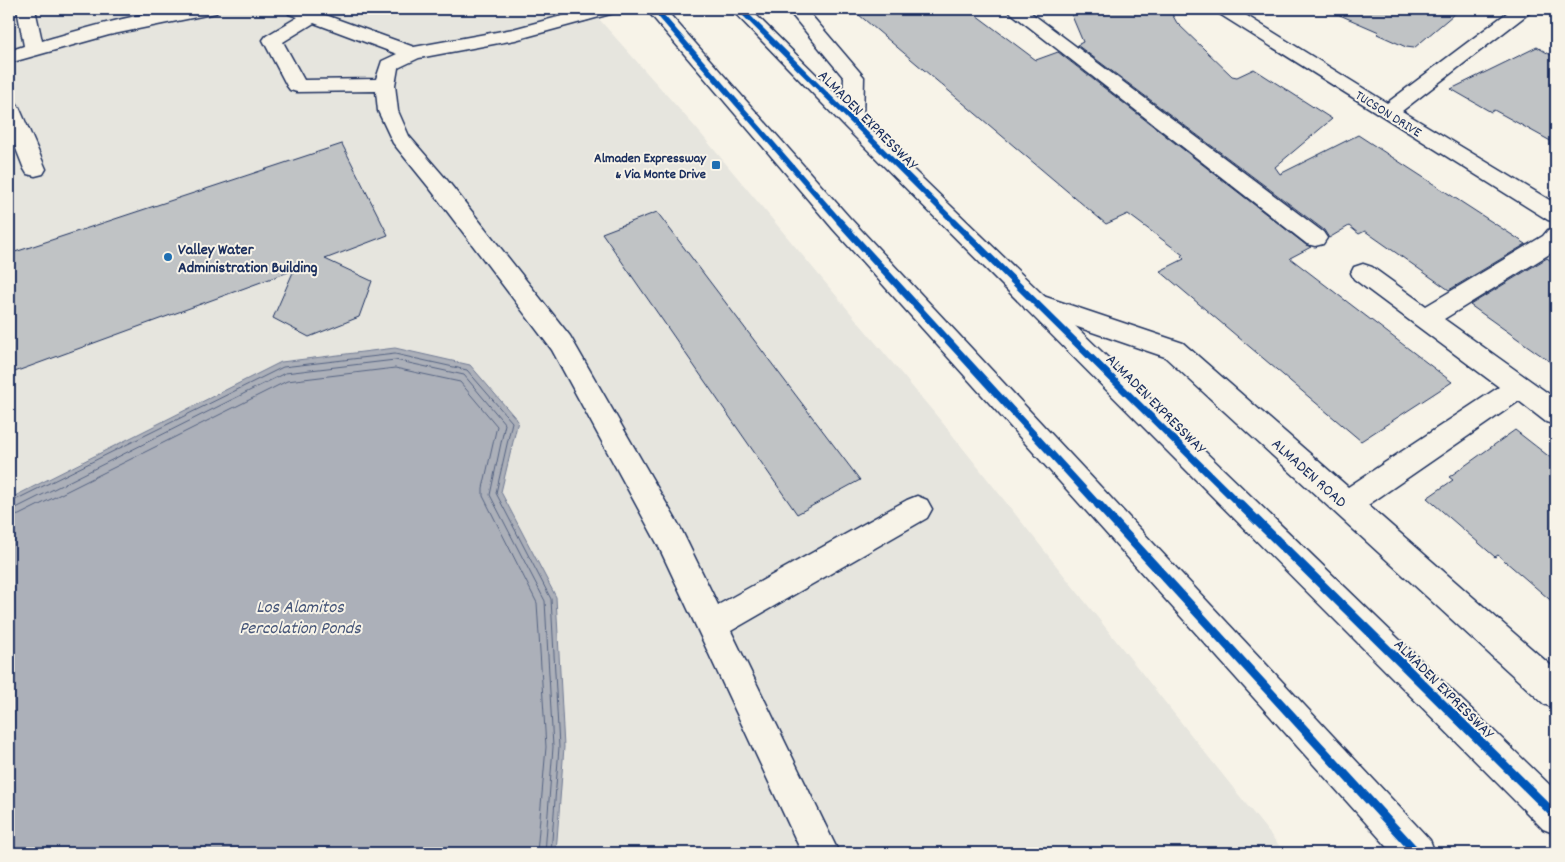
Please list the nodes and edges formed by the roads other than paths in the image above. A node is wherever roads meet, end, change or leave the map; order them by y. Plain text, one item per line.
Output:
1 (26, 9) edge
2 (210, 9) edge
3 (291, 9) edge
4 (608, 9) edge
5 (655, 9) edge
6 (740, 9) edge
7 (796, 9) edge
8 (1015, 9) edge
9 (1224, 9) edge
10 (1523, 9) edge
11 (584, 12) edge
12 (311, 17) junction
13 (543, 17) edge
14 (34, 49) junction
15 (413, 53) junction
16 (9, 57) edge
17 (385, 85) junction
18 (9, 107) edge
19 (1388, 112) junction
20 (853, 123) junction
21 (35, 169) dead end
22 (1556, 214) edge
23 (1556, 236) edge
24 (1315, 238) dead end
25 (1363, 273) dead end
26 (1034, 302) junction
27 (1425, 318) junction
28 (1519, 387) junction
29 (1556, 414) edge
30 (1346, 504) junction
31 (917, 509) dead end
32 (712, 625) junction
33 (1556, 692) edge
34 (1556, 816) edge
35 (821, 853) edge
36 (1417, 853) edge

1 - 14 main road
2 - 14 main road
3 - 12 main road
4 - 11 main road
5 - 36 main road
6 - 20 main road, ALMADEN EXPRESSWAY
7 - 20 main road
8 - 24 main road
9 - 19 main road, TUCSON DRIVE
10 - 19 main road
11 - 13 main road
12 - 15 main road
12 - 17 main road
13 - 15 main road
14 - 16 main road
15 - 17 main road
17 - 32 main road
18 - 21 main road
19 - 22 main road, TUCSON DRIVE
20 - 26 main road, ALMADEN EXPRESSWAY
23 - 27 main road
25 - 27 main road
26 - 30 main road, ALMADEN ROAD
26 - 34 main road, ALMADEN EXPRESSWAY
27 - 28 main road
28 - 29 main road
28 - 30 main road
30 - 33 main road, ALMADEN ROAD
31 - 32 main road
32 - 35 main road

